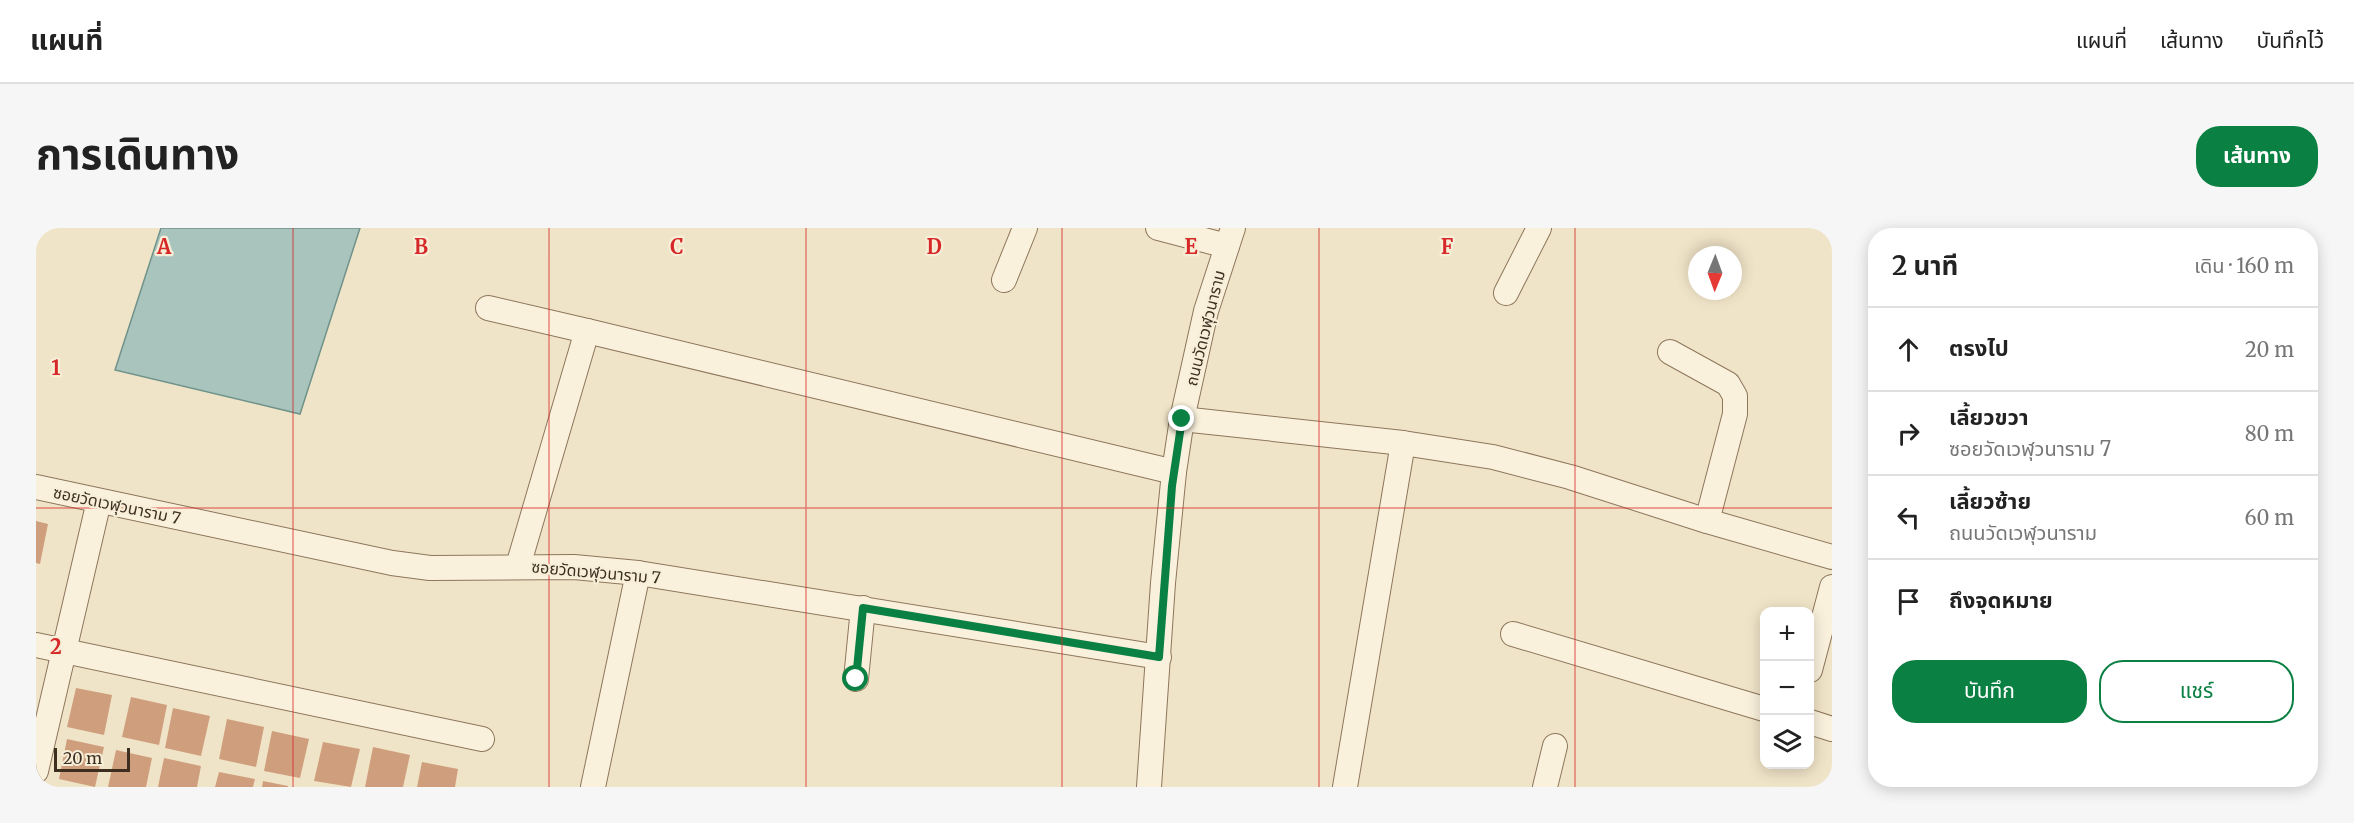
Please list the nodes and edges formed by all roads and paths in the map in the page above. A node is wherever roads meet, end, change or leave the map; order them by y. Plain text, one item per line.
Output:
1 (1025, 228) edge
2 (1158, 228) edge
3 (1539, 228) edge
4 (1230, 237) edge
5 (1004, 280) dead end
6 (1506, 293) dead end
7 (488, 308) dead end
8 (587, 331) junction
9 (1670, 352) dead end
10 (1182, 419) junction
11 (1403, 443) junction
12 (1174, 472) junction
13 (36, 487) edge
14 (99, 501) junction
15 (1707, 521) junction
16 (1832, 557) edge
17 (518, 566) junction
18 (638, 573) junction
19 (1832, 587) edge
20 (863, 608) junction
21 (1513, 634) dead end
22 (36, 645) edge
23 (64, 651) junction
24 (1159, 657) junction
25 (1811, 661) edge
26 (856, 679) dead end
27 (1760, 708) edge
28 (1814, 724) edge
29 (1832, 729) edge
30 (482, 739) dead end
31 (1555, 746) dead end
32 (36, 771) edge
33 (593, 787) edge
34 (1149, 787) edge
35 (1345, 787) edge
36 (1545, 787) edge

1 - 5 street
2 - 4 street
3 - 6 street
4 - 10 street, ถนนวัดเวฬุวนาราม
7 - 8 street
8 - 12 street
8 - 17 street
9 - 15 street
10 - 11 street
10 - 12 street, ถนนวัดเวฬุวนาราม
11 - 15 street
11 - 35 street
12 - 24 street, ถนนวัดเวฬุวนาราม
13 - 14 street, ซอยวัดเวฬุวนาราม 7
14 - 17 street, ซอยวัดเวฬุวนาราม 7
14 - 23 street
15 - 16 street
17 - 18 street, ซอยวัดเวฬุวนาราม 7
18 - 20 street, ซอยวัดเวฬุวนาราม 7
18 - 33 street
19 - 25 street
20 - 24 street, ซอยวัดเวฬุวนาราม 7
20 - 26 street
21 - 27 street
22 - 23 street
23 - 30 street
23 - 32 street
24 - 34 street, ถนนวัดเวฬุวนาราม
28 - 29 street
31 - 36 street

